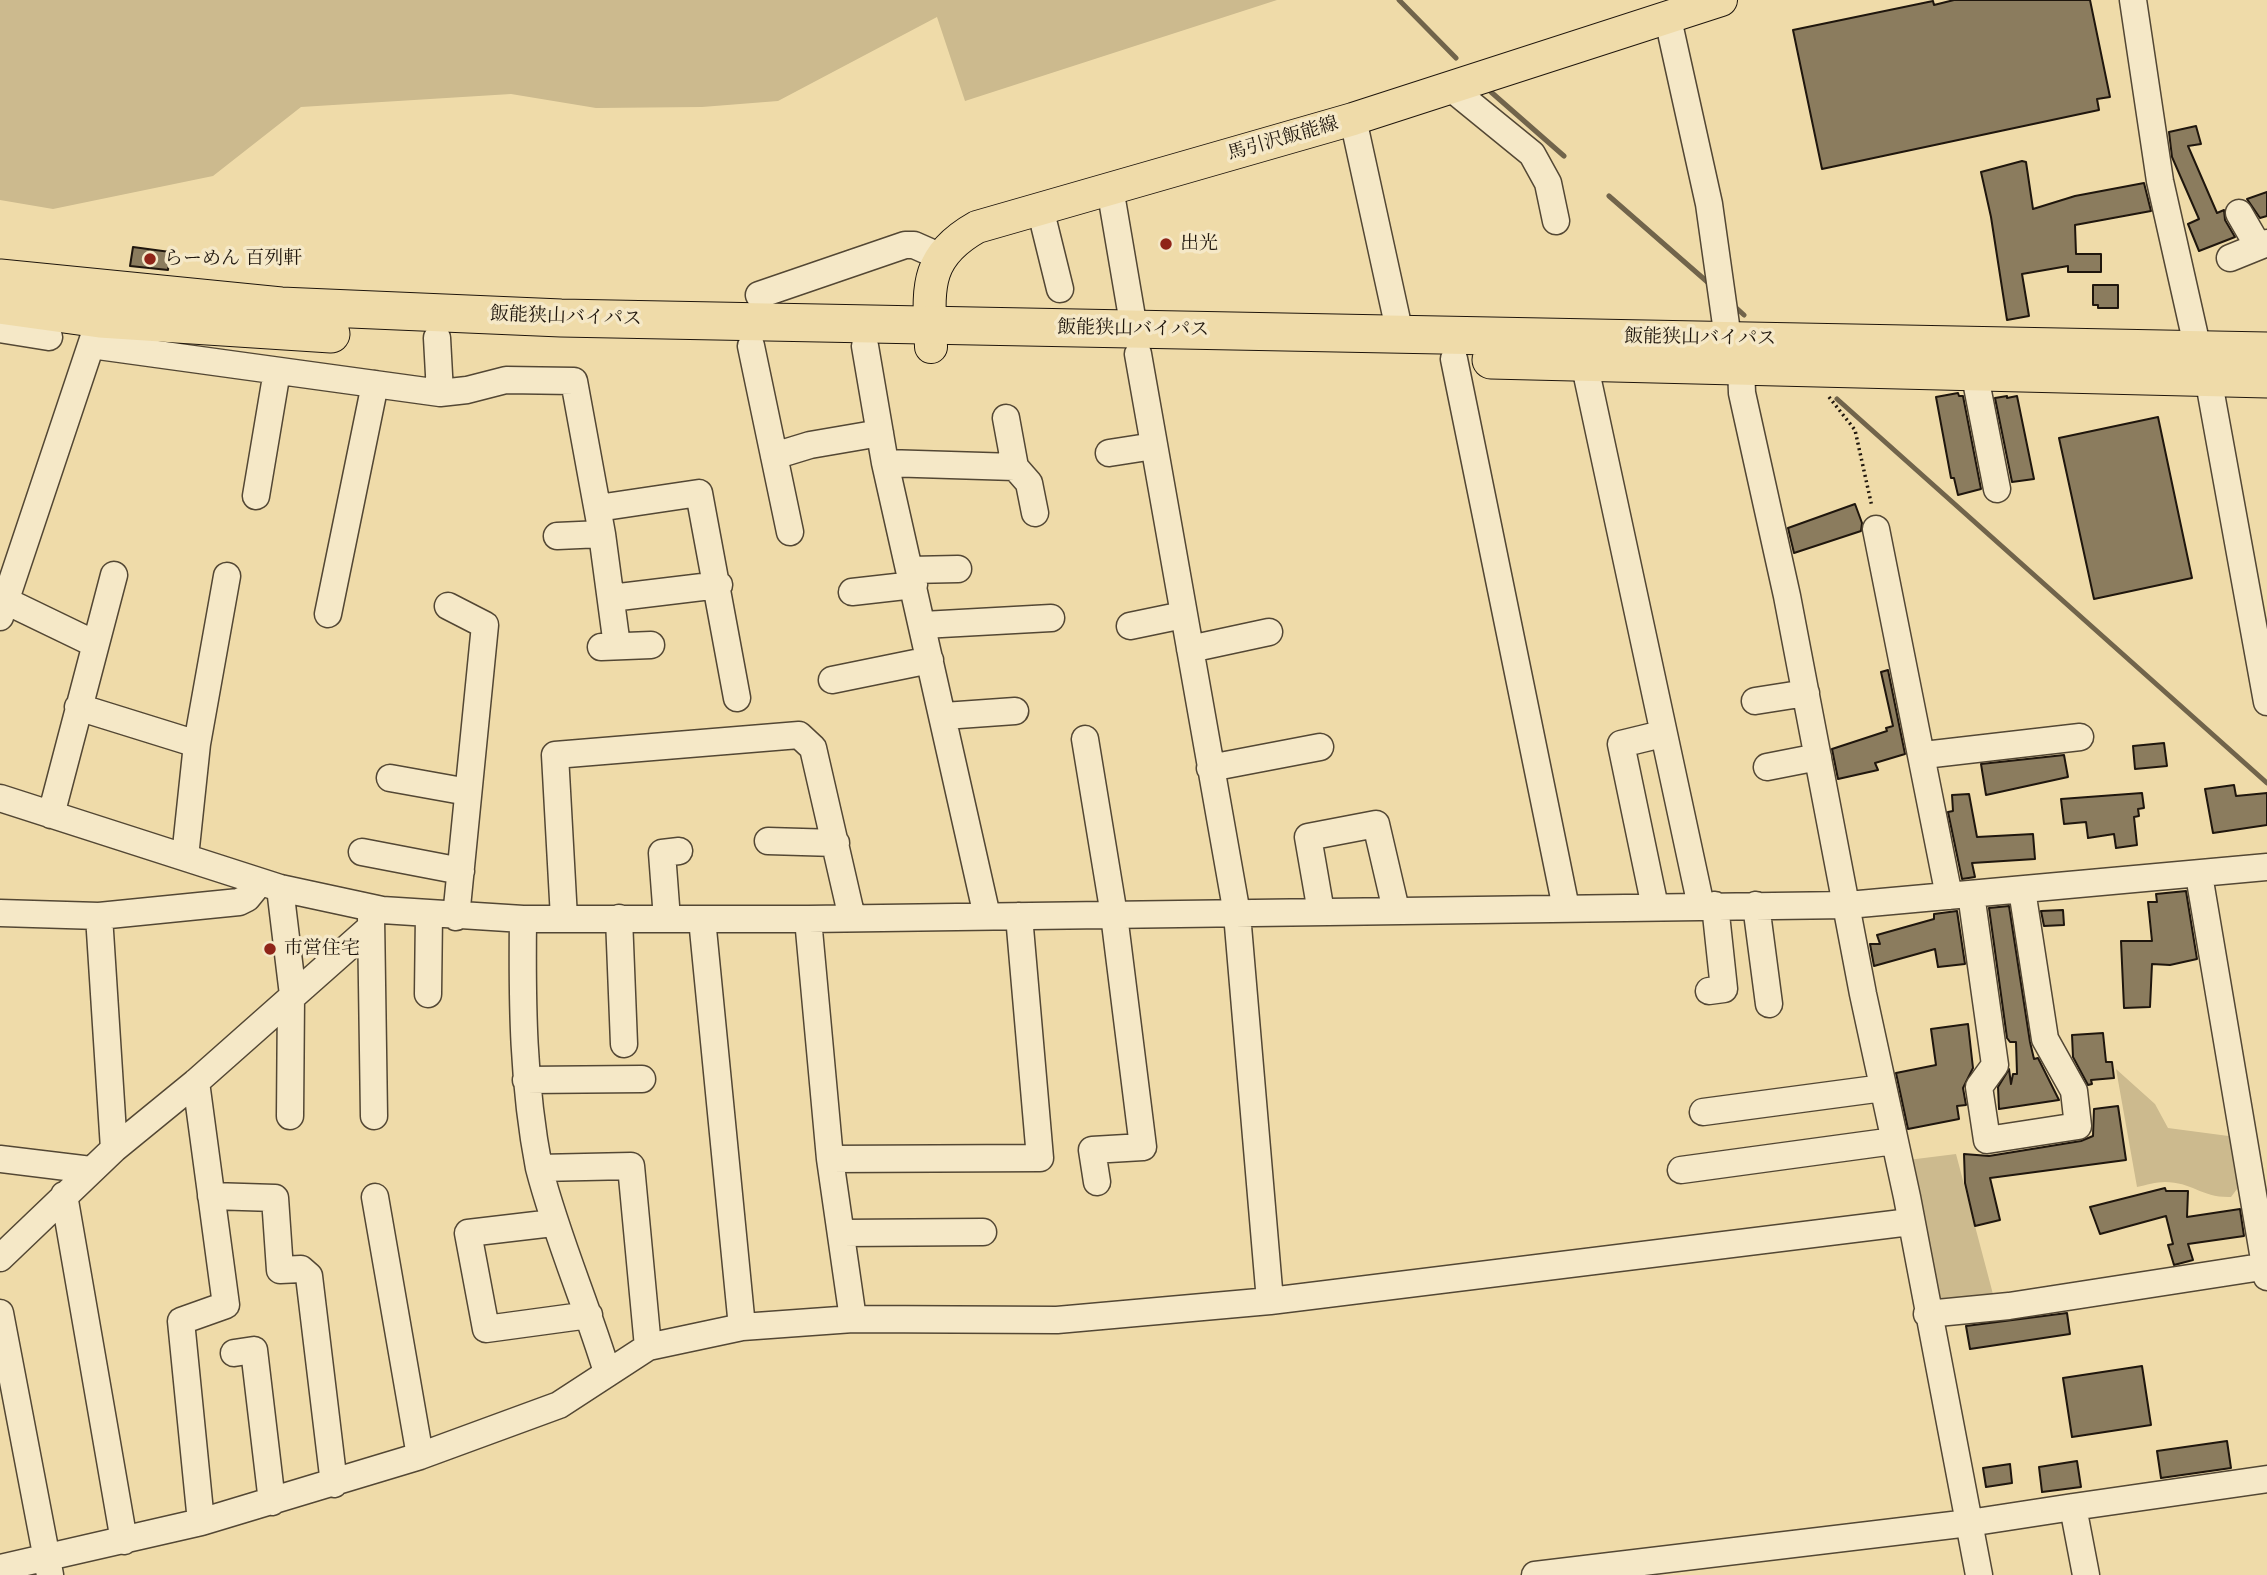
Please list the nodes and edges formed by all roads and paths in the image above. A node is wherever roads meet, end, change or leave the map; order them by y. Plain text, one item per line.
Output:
1 (1721, 0) edge
2 (2133, 0) edge
3 (1668, 19) junction
4 (1451, 88) junction
5 (1353, 119) junction
6 (1110, 188) junction
7 (1040, 208) junction
8 (2239, 213) dead end
9 (1556, 221) dead end
10 (2262, 244) edge
11 (939, 256) junction
12 (2230, 258) dead end
13 (1060, 289) dead end
14 (760, 295) dead end
15 (2, 306) edge
16 (99, 318) junction
17 (1729, 324) junction
18 (248, 331) junction
19 (1400, 334) junction
20 (930, 335) junction
21 (49, 337) dead end
22 (438, 338) junction
23 (1136, 341) junction
24 (751, 346) junction
25 (865, 346) junction
26 (2267, 351) edge
27 (1454, 359) junction
28 (1584, 362) junction
29 (2203, 363) junction
30 (247, 368) junction
31 (1820, 368) junction
32 (277, 371) junction
33 (1974, 371) junction
34 (2267, 379) edge
35 (375, 384) junction
36 (440, 393) junction
37 (1006, 418) dead end
38 (880, 433) junction
39 (1154, 446) junction
40 (1109, 453) dead end
41 (774, 456) junction
42 (886, 463) junction
43 (1015, 467) junction
44 (1997, 489) dead end
45 (256, 496) dead end
46 (598, 508) junction
47 (1035, 513) dead end
48 (1876, 529) joint
49 (790, 532) dead end
50 (602, 534) junction
51 (557, 536) dead end
52 (958, 569) dead end
53 (114, 575) dead end
54 (227, 576) dead end
55 (912, 578) junction
56 (719, 585) junction
57 (852, 592) dead end
58 (611, 597) junction
59 (448, 606) dead end
60 (3, 609) edge
61 (328, 614) dead end
62 (1183, 615) junction
63 (1051, 618) dead end
64 (923, 625) junction
65 (1130, 626) dead end
66 (1269, 632) dead end
67 (95, 644) junction
68 (651, 645) dead end
69 (1190, 649) junction
70 (930, 660) junction
71 (832, 680) dead end
72 (1806, 693) junction
73 (737, 698) dead end
74 (1755, 701) dead end
75 (2267, 702) edge
76 (78, 707) junction
77 (1015, 711) dead end
78 (944, 716) junction
79 (1662, 734) junction
80 (2080, 737) dead end
81 (1085, 739) dead end
82 (197, 744) junction
83 (828, 744) dead end
84 (1320, 747) dead end
85 (1923, 755) junction
86 (1818, 757) junction
87 (1767, 766) dead end
88 (1210, 768) junction
89 (390, 778) dead end
90 (468, 792) junction
91 (0, 798) edge
92 (51, 815) junction
93 (768, 841) dead end
94 (836, 843) junction
95 (678, 851) dead end
96 (362, 852) dead end
97 (185, 858) junction
98 (2267, 867) edge
99 (460, 871) junction
100 (2199, 875) junction
101 (270, 885) junction
102 (2022, 891) junction
103 (1960, 895) junction
104 (1708, 905) junction
105 (1756, 905) junction
106 (1848, 905) junction
107 (1655, 906) junction
108 (1566, 908) junction
109 (1396, 910) junction
110 (1321, 912) junction
111 (0, 913) edge
112 (429, 914) junction
113 (1237, 914) junction
114 (1114, 915) junction
115 (99, 916) junction
116 (987, 916) junction
117 (1020, 916) junction
118 (371, 917) junction
119 (456, 917) junction
120 (564, 918) junction
121 (619, 918) junction
122 (860, 918) junction
123 (523, 919) junction
124 (667, 919) junction
125 (702, 919) junction
126 (808, 919) junction
127 (1709, 990) dead end
128 (428, 994) dead end
129 (292, 996) junction
130 (1769, 1004) dead end
131 (624, 1044) dead end
132 (642, 1079) dead end
133 (526, 1080) junction
134 (196, 1082) junction
135 (1882, 1088) junction
136 (1703, 1112) dead end
137 (290, 1116) dead end
138 (374, 1116) dead end
139 (1894, 1141) junction
140 (114, 1149) junction
141 (0, 1159) edge
142 (830, 1159) junction
143 (539, 1168) junction
144 (91, 1170) junction
145 (1681, 1170) dead end
146 (1097, 1182) dead end
147 (64, 1195) junction
148 (211, 1196) junction
149 (375, 1197) dead end
150 (1910, 1222) junction
151 (553, 1223) junction
152 (983, 1232) dead end
153 (842, 1233) junction
154 (0, 1258) edge
155 (2266, 1270) edge
156 (1270, 1301) junction
157 (0, 1313) edge
158 (1927, 1314) junction
159 (589, 1315) junction
160 (853, 1319) junction
161 (741, 1327) junction
162 (648, 1347) junction
163 (233, 1353) dead end
164 (607, 1372) junction
165 (420, 1456) junction
166 (2267, 1479) edge
167 (334, 1484) junction
168 (272, 1502) junction
169 (2073, 1507) junction
170 (201, 1522) junction
171 (1969, 1523) junction
172 (124, 1541) junction
173 (49, 1567) edge
174 (0, 1568) edge
175 (1535, 1575) edge
176 (1979, 1575) edge
177 (2086, 1575) edge

1 - 3 main road, 馬引沢飯能線
2 - 29 street
3 - 4 main road, 馬引沢飯能線
3 - 17 street
4 - 5 main road, 馬引沢飯能線
4 - 9 street
5 - 6 main road, 馬引沢飯能線
5 - 19 street
6 - 7 main road, 馬引沢飯能線
6 - 23 street
7 - 11 main road, 馬引沢飯能線
7 - 13 street
8 - 10 street
10 - 12 street
11 - 14 street
11 - 20 main road
15 - 16 highway, 飯能狭山バイパス
15 - 21 street
16 - 18 highway, 飯能狭山バイパス
16 - 20 highway, 飯能狭山バイパス
16 - 30 street
16 - 60 street
17 - 19 highway, 飯能狭山バイパス
17 - 28 highway, 飯能狭山バイパス
17 - 29 highway, 飯能狭山バイパス
17 - 31 highway, 飯能狭山バイパス
17 - 72 street
18 - 22 highway, 飯能狭山バイパス
18 - 30 street
19 - 23 highway, 飯能狭山バイパス
20 - 23 highway, 飯能狭山バイパス
20 - 25 highway, 飯能狭山バイパス
22 - 24 highway, 飯能狭山バイパス
22 - 36 street
23 - 27 highway, 飯能狭山バイパス
23 - 39 street
24 - 25 highway, 飯能狭山バイパス
24 - 41 street
25 - 38 street
26 - 29 highway, 飯能狭山バイパス
27 - 28 highway, 飯能狭山バイパス
27 - 108 street
28 - 79 street
29 - 33 highway, 飯能狭山バイパス
29 - 34 highway, 飯能狭山バイパス
29 - 75 street
30 - 32 street
31 - 33 highway, 飯能狭山バイパス
31 - 48 path
32 - 35 street
32 - 45 street
33 - 44 street
35 - 36 street
35 - 61 street
36 - 46 street
37 - 43 street
38 - 41 street
38 - 42 street
39 - 40 street
39 - 62 street
41 - 49 street
42 - 43 street
42 - 55 street
43 - 47 street
46 - 50 street
46 - 56 street
48 - 85 street
50 - 51 street
50 - 58 street
52 - 55 street
53 - 67 street
54 - 82 street
55 - 57 street
55 - 64 street
56 - 58 street
56 - 73 street
58 - 68 street
59 - 90 street
60 - 67 street
62 - 65 street
62 - 69 street
63 - 64 street
64 - 70 street
66 - 69 street
67 - 76 street
69 - 88 street
70 - 71 street
70 - 78 street
72 - 74 street
72 - 86 street
76 - 82 street
76 - 92 street
77 - 78 street
78 - 116 street
79 - 104 street
79 - 107 street
80 - 85 street
81 - 114 street
82 - 97 street
83 - 122 street
84 - 88 street
85 - 103 street
86 - 87 street
86 - 106 street
88 - 113 street
89 - 90 street
90 - 99 street
91 - 92 street
92 - 97 street
93 - 94 street
94 - 120 street
94 - 122 street
95 - 124 street
96 - 99 street
97 - 101 street
98 - 100 street
99 - 119 street
100 - 102 street
100 - 155 street
101 - 115 street
101 - 118 street
101 - 129 street
102 - 103 street
102 - 103 street
103 - 106 street
104 - 105 street
104 - 107 street
104 - 127 street
105 - 106 street
105 - 130 street
106 - 135 street
107 - 108 street
108 - 109 street
109 - 110 street
109 - 110 street
110 - 113 street
111 - 115 street
112 - 118 street
112 - 119 street
112 - 128 street
113 - 114 street
113 - 156 street
114 - 117 street
114 - 146 street
115 - 140 street
116 - 117 street
116 - 122 street
117 - 142 street
118 - 129 street
118 - 138 street
119 - 123 street
120 - 121 street
120 - 123 street
121 - 124 street
121 - 131 street
122 - 126 street
123 - 133 street
124 - 125 street
125 - 126 street
125 - 161 street
126 - 142 street
129 - 134 street
129 - 137 street
132 - 133 street
133 - 143 street
134 - 140 street
134 - 148 street
135 - 136 street
135 - 139 street
139 - 145 street
139 - 150 street
140 - 144 street
141 - 144 street
142 - 153 street
143 - 151 street
143 - 162 street
144 - 147 street
147 - 154 street
147 - 172 street
148 - 167 street
148 - 170 street
149 - 165 street
150 - 156 street
150 - 158 street
151 - 159 street
151 - 159 street
152 - 153 street
153 - 160 street
155 - 158 street
156 - 160 street
157 - 173 street
158 - 171 street
159 - 164 street
160 - 161 street
161 - 162 street
162 - 164 street
163 - 168 street
164 - 165 street
165 - 167 street
166 - 169 street
167 - 168 street
168 - 170 street
169 - 171 street
169 - 177 street
170 - 172 street
171 - 175 street
171 - 176 street
172 - 173 street
173 - 174 street

